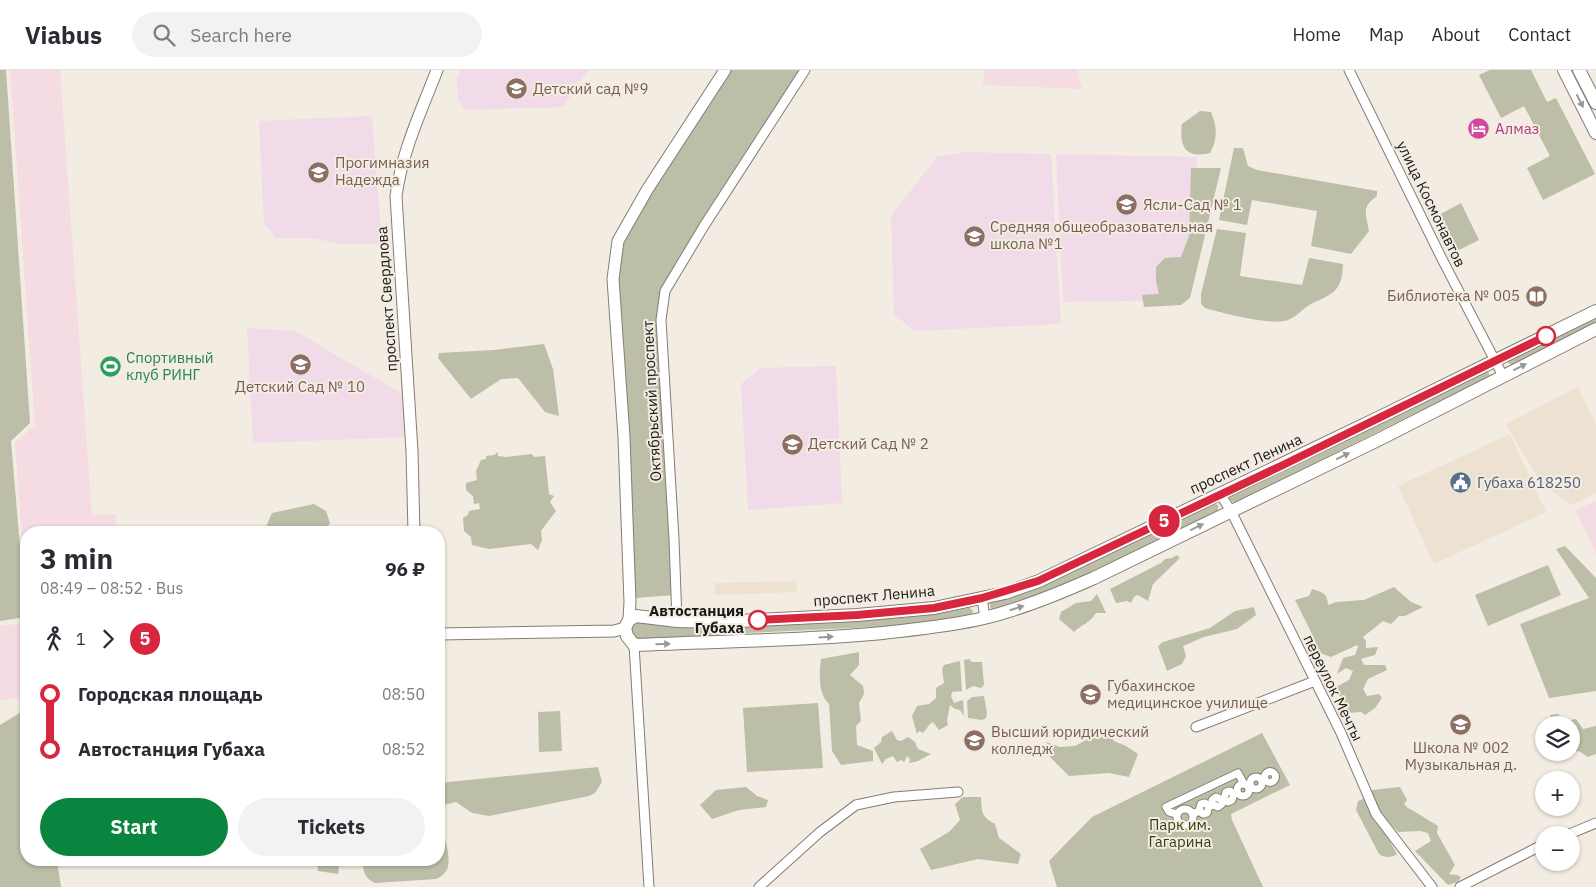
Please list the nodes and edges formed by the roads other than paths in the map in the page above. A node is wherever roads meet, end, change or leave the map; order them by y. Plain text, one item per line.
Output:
1 (437, 70) edge
2 (725, 70) edge
3 (805, 70) edge
4 (1349, 70) edge
5 (1564, 70) edge
6 (1579, 70) edge
7 (1596, 103) edge
8 (1596, 133) edge
9 (1596, 311) edge
10 (1596, 329) edge
11 (1495, 360) junction
12 (1503, 376) junction
13 (1220, 494) junction
14 (1231, 511) junction
15 (414, 526) edge
16 (982, 598) junction
17 (985, 618) junction
18 (677, 621) junction
19 (719, 622) junction
20 (627, 624) junction
21 (445, 634) edge
22 (720, 641) junction
23 (634, 645) junction
24 (1315, 681) junction
25 (1196, 727) dead end
26 (1283, 770) dead end
27 (1248, 786) junction
28 (958, 792) dead end
29 (1196, 812) junction
30 (1177, 814) junction
31 (1595, 826) edge
32 (1580, 831) edge
33 (1535, 849) edge
34 (649, 887) edge
35 (759, 887) edge
36 (1432, 887) edge
37 (1460, 887) edge

1 - 15 street, проспект Свердлова
2 - 20 street, Октябрьский проспект
3 - 18 street, Октябрьский проспект
4 - 11 street, улица Космонавтов
5 -> 8 main road
6 - 7 main road
9 - 11 main road, проспект Ленина
12 -> 10 main road
11 - 12 street, улица Космонавтов
11 - 13 main road, проспект Ленина
14 -> 12 main road
13 - 14 street, переулок Мечты
13 - 16 main road, проспект Ленина
17 -> 14 main road
14 - 24 street, переулок Мечты
16 - 17 street
16 - 19 main road, проспект Ленина
22 -> 17 main road
18 - 19 main road, проспект Ленина
18 - 20 main road, проспект Ленина
19 - 22 main road
20 - 21 street, проспект Ленина
20 - 23 main road
23 -> 22 main road
23 - 34 street
24 - 25 street
24 - 36 street, переулок Мечты
26 - 27 street
27 - 29 street
27 - 30 street
28 - 35 street
29 - 30 street
29 - 30 street
31 - 32 street
33 - 37 street

